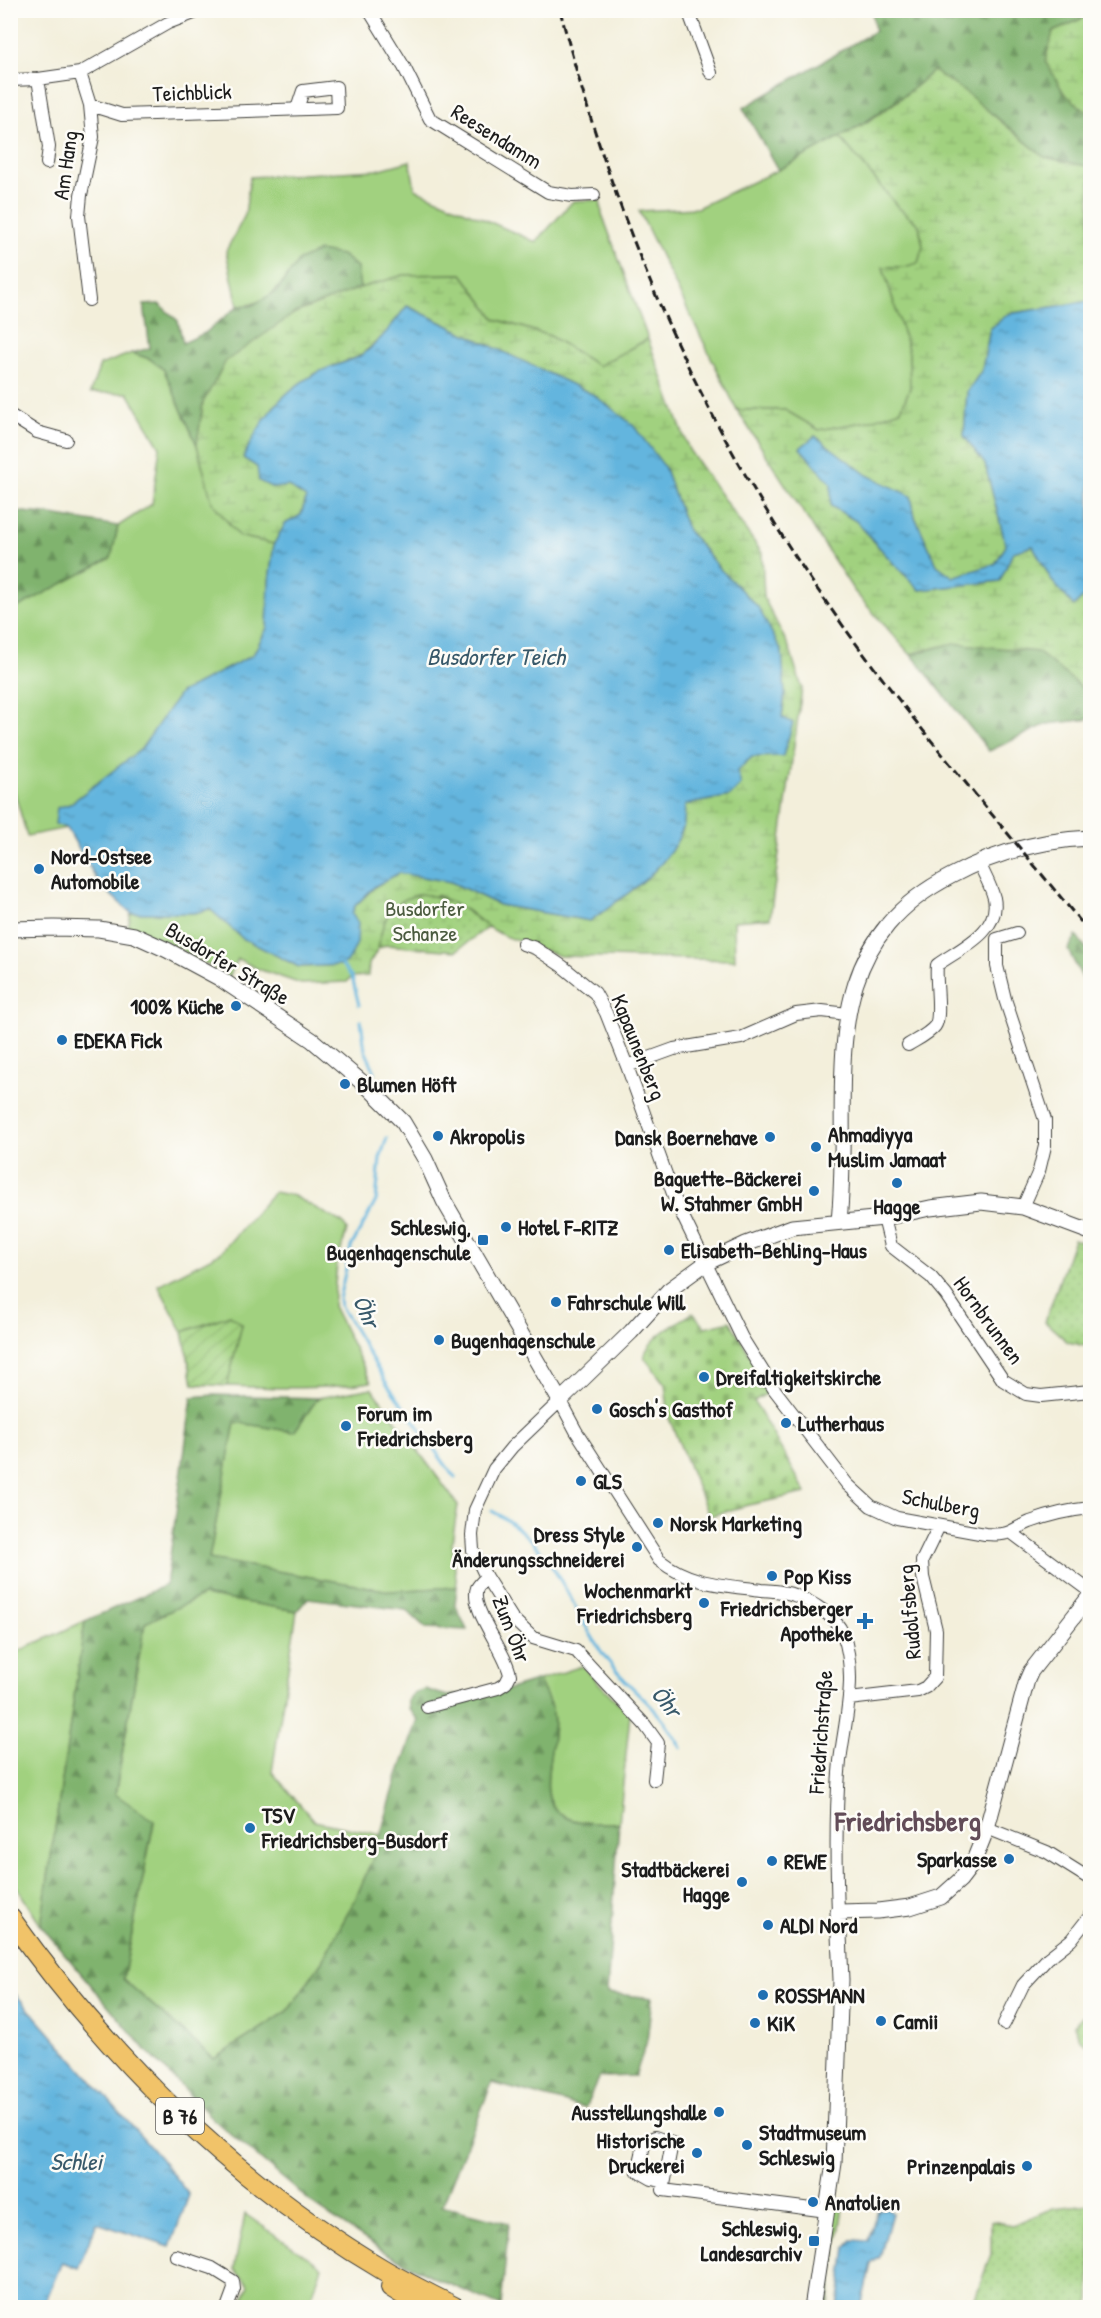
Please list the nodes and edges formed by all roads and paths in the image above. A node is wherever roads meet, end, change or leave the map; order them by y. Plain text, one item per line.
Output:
1 (202, 10) edge
2 (369, 10) edge
3 (688, 10) edge
4 (80, 73) junction
5 (711, 73) dead end
6 (38, 79) junction
7 (10, 80) edge
8 (90, 105) junction
9 (297, 109) dead end
10 (47, 163) dead end
11 (594, 195) dead end
12 (89, 300) dead end
13 (10, 415) edge
14 (66, 440) dead end
15 (1090, 838) edge
16 (979, 863) junction
17 (10, 930) edge
18 (1017, 933) dead end
19 (523, 944) dead end
20 (848, 1014) junction
21 (908, 1045) dead end
22 (627, 1066) junction
23 (394, 1111) joint
24 (1023, 1207) junction
25 (884, 1218) junction
26 (839, 1221) junction
27 (1090, 1232) edge
28 (706, 1263) junction
29 (1090, 1391) edge
30 (560, 1401) junction
31 (1090, 1508) edge
32 (939, 1526) junction
33 (1012, 1533) junction
34 (486, 1577) junction
35 (1090, 1592) edge
36 (1090, 1596) edge
37 (849, 1699) junction
38 (427, 1707) dead end
39 (654, 1780) dead end
40 (987, 1828) junction
41 (1090, 1879) edge
42 (838, 1912) junction
43 (1090, 1916) edge
44 (10, 1918) edge
45 (10, 1938) edge
46 (1004, 2024) dead end
47 (664, 2182) dead end
48 (827, 2211) junction
49 (176, 2256) dead end
50 (227, 2307) edge
51 (424, 2307) edge
52 (456, 2307) edge
53 (812, 2307) edge

1 - 4 street
2 - 11 street, Reesendamm
3 - 5 street
4 - 6 street
4 - 8 street, Am Hang
6 - 7 street
6 - 10 street
8 - 9 street, Teichblick
8 - 12 street, Am Hang
13 - 14 street
15 - 16 street
16 - 20 street
16 - 21 street
17 - 23 street, Busdorfer Straße
18 - 24 street
19 - 22 street, Kapaunenberg
20 - 22 street
20 - 26 street
22 - 28 street, Kapaunenberg
23 - 30 street, Friedrichstraße
24 - 25 street
24 - 27 street
25 - 26 street
25 - 29 street, Hornbrunnen
26 - 28 street
28 - 30 street
28 - 32 street, Schulberg
30 - 34 street, Zum Öhr
30 - 37 street, Friedrichstraße
31 - 33 street
32 - 33 street, Schulberg
32 - 37 street, Rudolfsberg
33 - 35 street
34 - 38 street, Zum Öhr
34 - 39 street
36 - 40 street
37 - 42 street, Friedrichstraße
40 - 41 street
40 - 42 street
42 - 48 street, Friedrichstraße
43 - 46 street
44 - 52 highway, B 76
45 - 51 highway, B 76
47 - 48 street
48 - 53 street, Friedrichstraße
49 - 50 street

